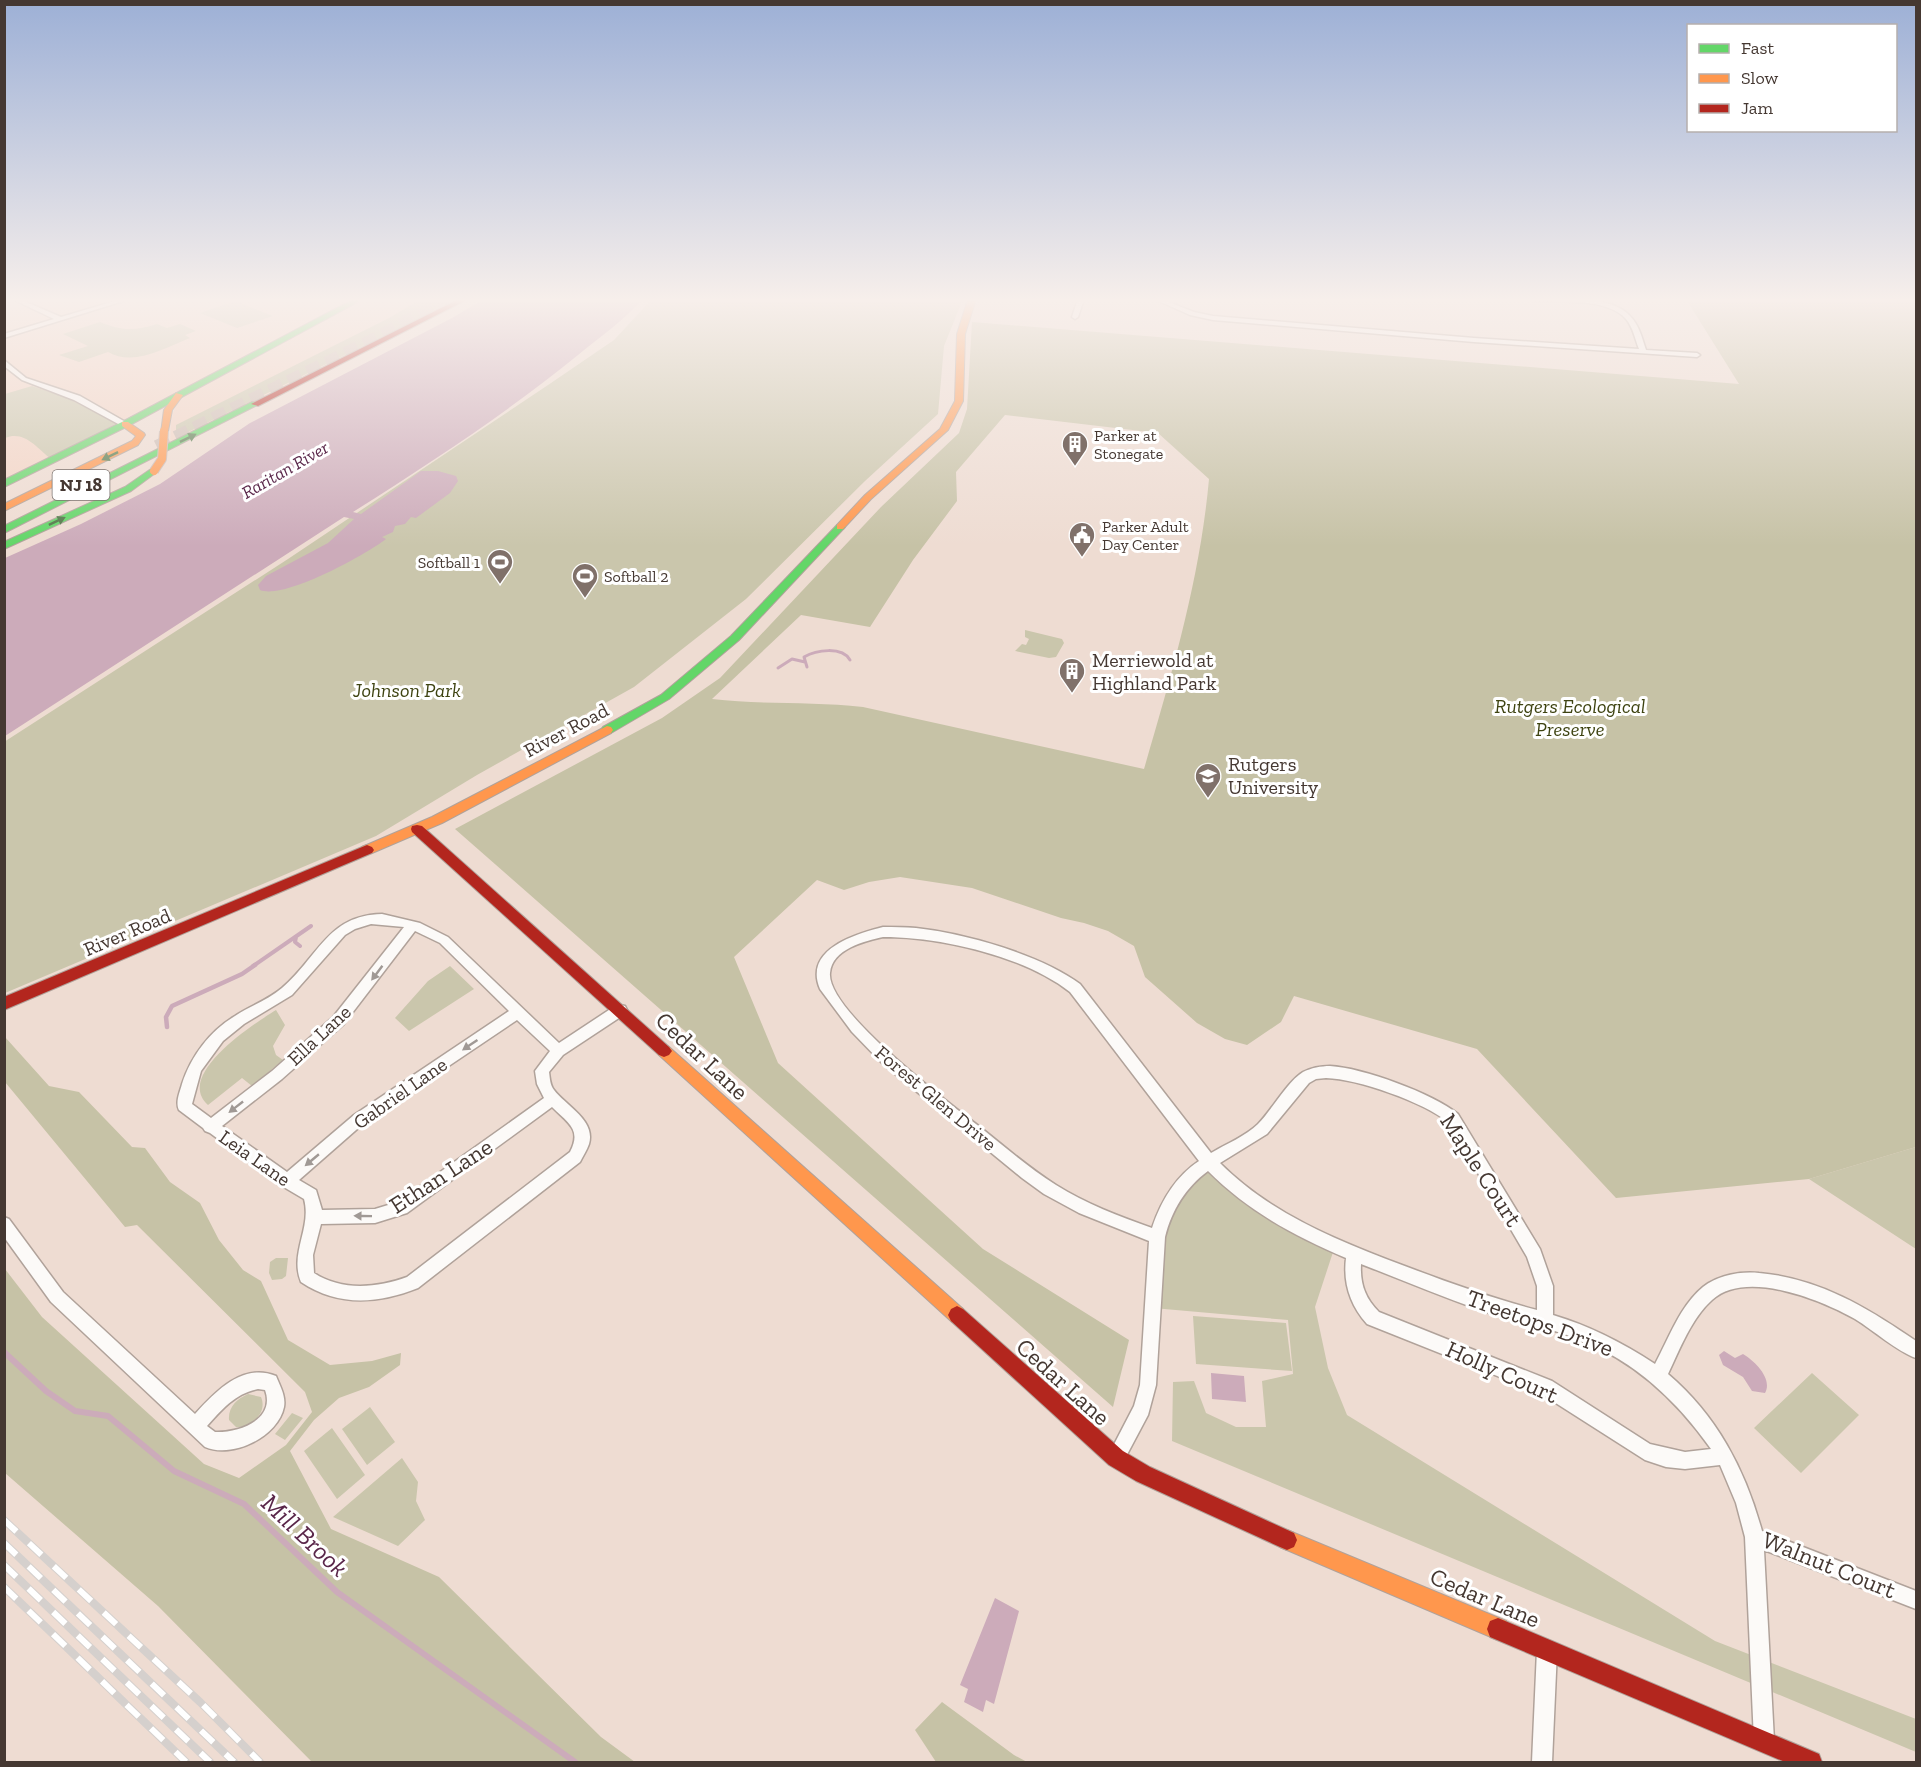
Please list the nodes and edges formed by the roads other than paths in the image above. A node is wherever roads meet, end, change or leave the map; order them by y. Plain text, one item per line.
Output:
1 (31, 381) edge
2 (204, 381) edge
3 (301, 381) edge
4 (960, 381) edge
5 (179, 395) junction
6 (128, 423) junction
7 (162, 426) junction
8 (157, 447) tunnel mouth
9 (4, 484) edge
10 (4, 508) edge
11 (4, 522) edge
12 (4, 530) edge
13 (4, 546) edge
14 (417, 829) junction
15 (412, 926) junction
16 (4, 1004) edge
17 (620, 1010) junction
18 (518, 1012) junction
19 (558, 1051) junction
20 (553, 1099) junction
21 (210, 1127) junction
22 (1209, 1162) junction
23 (287, 1181) junction
24 (317, 1217) junction
25 (4, 1224) edge
26 (1157, 1237) junction
27 (1354, 1254) junction
28 (1545, 1320) junction
29 (1917, 1350) edge
30 (1658, 1376) junction
31 (195, 1426) junction
32 (1725, 1455) junction
33 (1116, 1458) junction
34 (1754, 1537) junction
35 (1917, 1600) edge
36 (1547, 1649) junction
37 (1764, 1742) junction
38 (1542, 1762) edge
39 (1811, 1762) edge

1 - 6 street
2 - 5 main road
12 -> 3 main road, NJ 18
4 - 14 main road, River Road
5 - 6 main road
5 - 7 main road
6 - 7 main road
6 - 9 main road
6 -> 10 main road
13 -> 7 main road, bridge
8 - 11 main road, NJ 18
14 - 16 main road, River Road
14 - 17 main road, Cedar Lane
15 - 18 street, Leia Lane
15 -> 21 street, Ella Lane
15 - 21 street, Leia Lane
17 - 19 street
17 - 33 main road, Cedar Lane
18 - 19 street, Leia Lane
18 -> 23 street, Gabriel Lane
19 - 20 street
20 -> 24 street, Ethan Lane
20 - 24 street
21 - 23 street, Leia Lane
22 - 26 street
22 - 26 street, Forest Glen Drive
22 - 27 street, Forest Glen Drive
22 - 28 street, Maple Court
23 - 24 street, Leia Lane
25 - 31 street
26 - 33 street
27 - 28 street, Treetops Drive
27 - 32 street, Holly Court
28 - 30 street, Treetops Drive
29 - 30 street
30 - 32 street, Treetops Drive
31 - 31 street
32 - 34 street, Walnut Court
33 - 36 main road, Cedar Lane
34 - 35 street, Walnut Court
34 - 37 street
36 - 37 main road, Cedar Lane
36 - 38 street
37 - 39 main road, Cedar Lane

